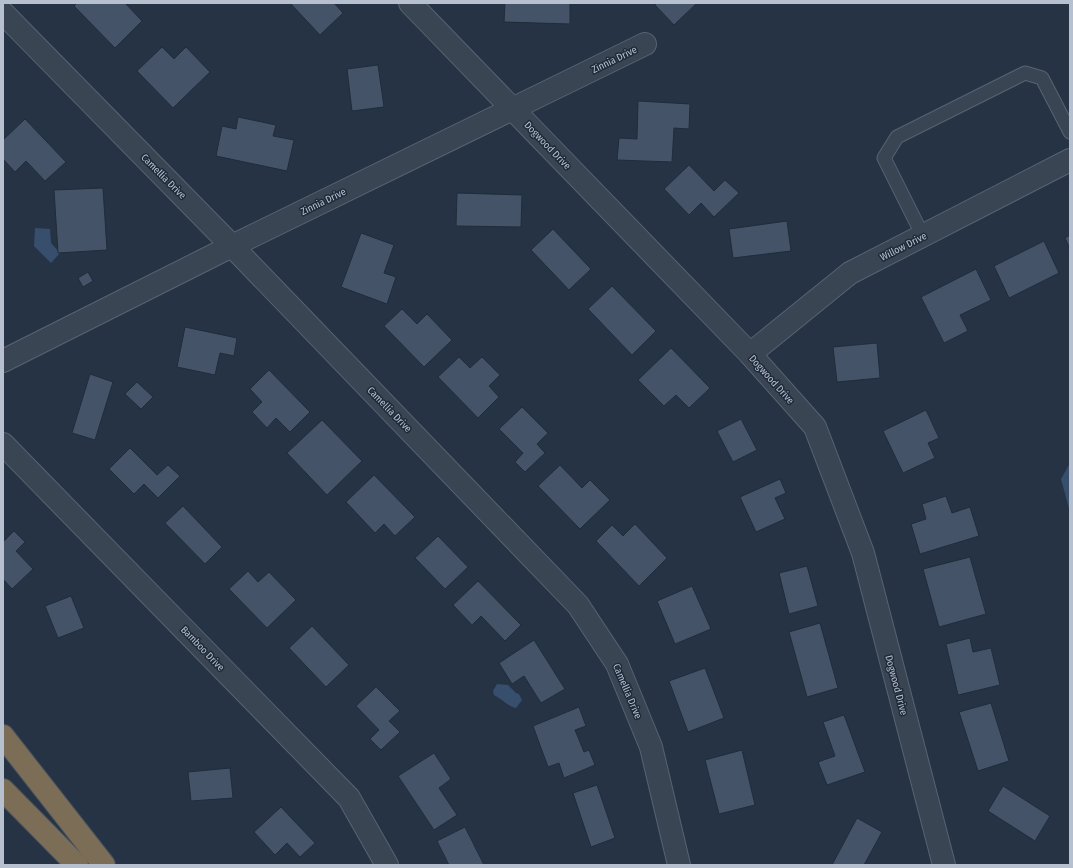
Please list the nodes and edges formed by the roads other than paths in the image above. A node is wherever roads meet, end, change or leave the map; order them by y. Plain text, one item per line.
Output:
1 (410, 3) edge
2 (3, 13) edge
3 (645, 44) dead end
4 (513, 108) junction
5 (1070, 132) edge
6 (1070, 160) edge
7 (923, 236) junction
8 (232, 246) junction
9 (750, 354) junction
10 (3, 361) edge
11 (3, 444) edge
12 (3, 736) edge
13 (3, 790) edge
14 (77, 865) edge
15 (104, 865) edge
16 (387, 865) edge
17 (679, 865) edge
18 (944, 865) edge

1 - 4 street, Dogwood Drive
2 - 8 street, Camellia Drive
3 - 4 street, Zinnia Drive
4 - 8 street, Zinnia Drive
4 - 9 street, Dogwood Drive
5 - 7 lane
6 - 7 street, Willow Drive
7 - 9 street, Willow Drive
8 - 10 street, Zinnia Drive
8 - 17 street, Camellia Drive
9 - 18 street, Dogwood Drive
11 - 16 street, Bamboo Drive
12 - 15 highway
13 - 14 highway

